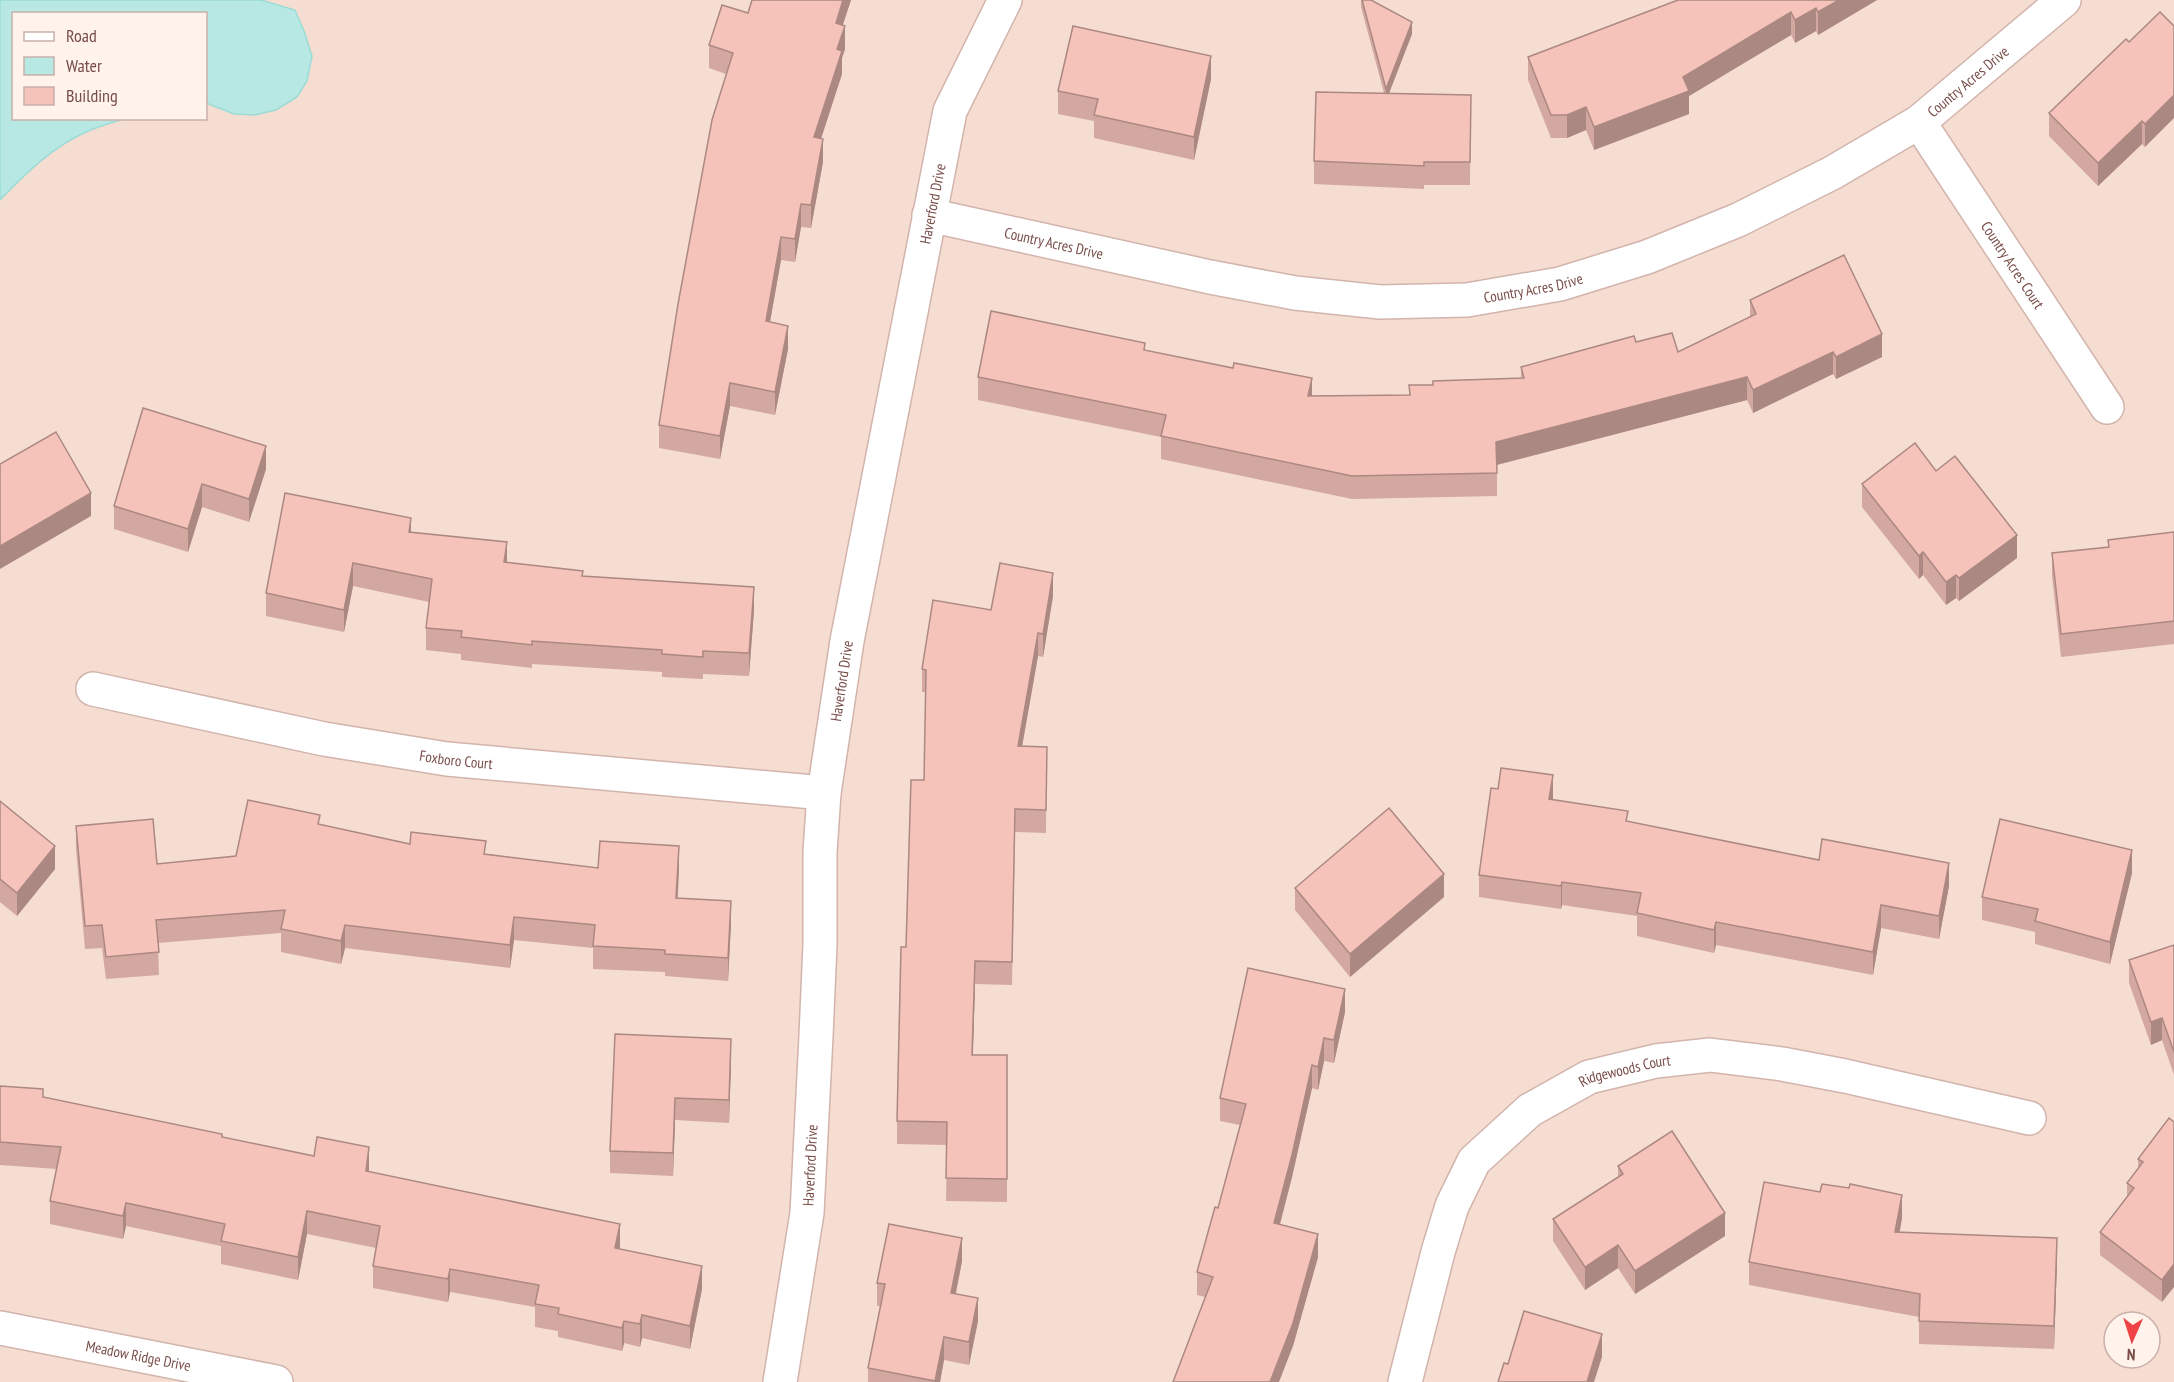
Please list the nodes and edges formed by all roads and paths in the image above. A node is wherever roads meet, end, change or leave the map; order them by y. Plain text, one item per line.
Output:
1 (1005, 0) edge
2 (2064, 0) edge
3 (1919, 122) junction
4 (930, 215) junction
5 (2107, 407) dead end
6 (93, 689) dead end
7 (824, 793) junction
8 (2029, 1118) dead end
9 (0, 1328) edge
10 (276, 1382) edge
11 (780, 1382) edge
12 (1405, 1382) edge

1 - 4 street, Haverford Drive
2 - 3 street, Country Acres Drive
3 - 4 street, Country Acres Drive
3 - 5 street, Country Acres Court
4 - 7 street, Haverford Drive
6 - 7 street, Foxboro Court
7 - 11 street, Haverford Drive
8 - 12 street, Ridgewoods Court
9 - 10 street, Meadow Ridge Drive

